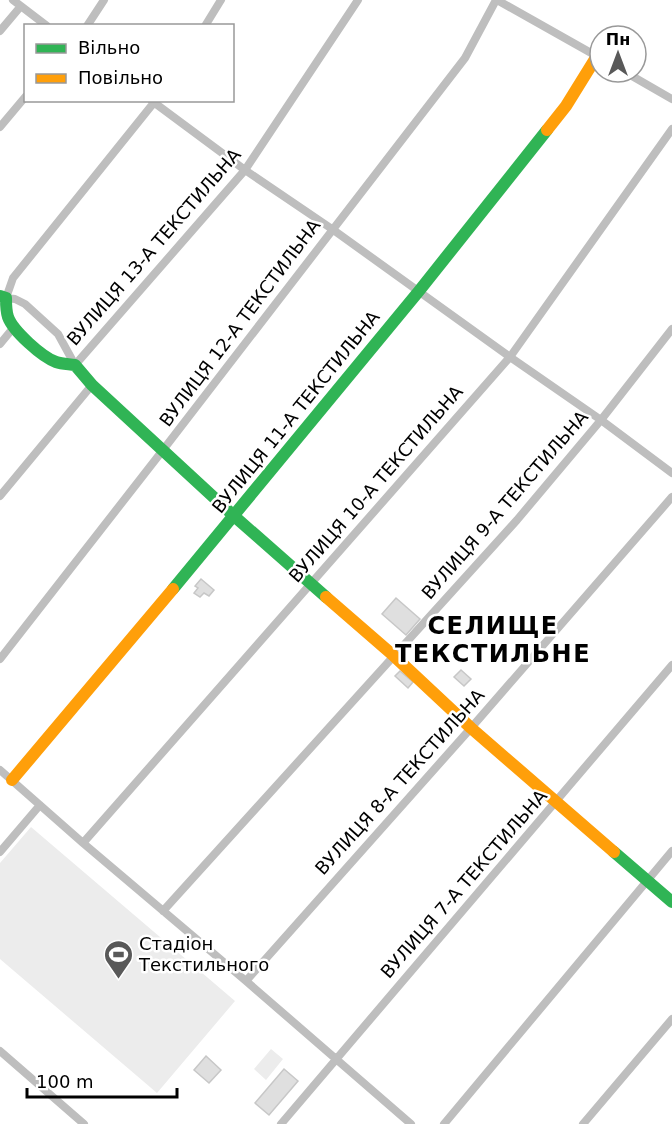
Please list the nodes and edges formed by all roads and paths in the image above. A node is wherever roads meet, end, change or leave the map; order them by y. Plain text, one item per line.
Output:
1 (104, 0) edge
2 (221, 0) edge
3 (358, 0) edge
4 (496, 0) edge
5 (17, 3) edge
6 (44, 24) edge
7 (88, 24) edge
8 (206, 24) edge
9 (0, 31) edge
10 (588, 51) edge
11 (588, 72) edge
12 (645, 84) edge
13 (24, 98) edge
14 (672, 99) edge
15 (153, 102) edge
16 (155, 102) edge
17 (0, 127) edge
18 (672, 129) edge
19 (245, 170) junction
20 (332, 230) junction
21 (419, 291) junction
22 (3, 297) edge
23 (14, 327) junction
24 (672, 329) edge
25 (0, 344) edge
26 (510, 357) junction
27 (75, 364) junction
28 (92, 385) junction
29 (601, 420) junction
30 (163, 450) junction
31 (672, 473) edge
32 (0, 496) edge
33 (672, 497) edge
34 (234, 516) junction
35 (311, 583) junction
36 (394, 656) junction
37 (0, 659) edge
38 (672, 665) edge
39 (471, 728) junction
40 (0, 770) edge
41 (12, 780) junction
42 (557, 801) junction
43 (40, 805) junction
44 (83, 843) junction
45 (672, 851) edge
46 (0, 852) edge
47 (647, 881) junction
48 (672, 902) edge
49 (163, 911) junction
50 (246, 981) junction
51 (672, 1019) edge
52 (0, 1051) edge
53 (336, 1059) junction
54 (84, 1124) edge
55 (280, 1124) edge
56 (411, 1124) edge
57 (444, 1124) edge
58 (583, 1124) edge

1 - 7 street
2 - 8 street
3 - 19 street, ВУЛИЦЯ 13-А ТЕКСТИЛЬНА
4 - 10 street
4 - 20 street, ВУЛИЦЯ 12-А ТЕКСТИЛЬНА
5 - 6 street
5 - 9 street
11 - 21 street, ВУЛИЦЯ 11-А ТЕКСТИЛЬНА
12 - 14 street
13 - 17 street
15 - 22 street
16 - 19 street
18 - 26 street, ВУЛИЦЯ 10-А ТЕКСТИЛЬНА
19 - 20 street
19 - 27 street, ВУЛИЦЯ 13-А ТЕКСТИЛЬНА
20 - 21 street
20 - 30 street, ВУЛИЦЯ 12-А ТЕКСТИЛЬНА
21 - 26 street
21 - 34 street, ВУЛИЦЯ 11-А ТЕКСТИЛЬНА
22 - 23 street
22 - 27 street
23 - 25 street
23 - 27 street
24 - 29 street, ВУЛИЦЯ 9-А ТЕКСТИЛЬНА
26 - 29 street
26 - 35 street, ВУЛИЦЯ 10-А ТЕКСТИЛЬНА
27 - 28 street
28 - 30 street
28 - 32 street
29 - 31 street
29 - 36 street, ВУЛИЦЯ 9-А ТЕКСТИЛЬНА
30 - 34 street
30 - 37 street, ВУЛИЦЯ 12-А ТЕКСТИЛЬНА
33 - 39 street, ВУЛИЦЯ 8-А ТЕКСТИЛЬНА
34 - 35 street
34 - 41 street, ВУЛИЦЯ 11-А ТЕКСТИЛЬНА
35 - 36 street
35 - 44 street, ВУЛИЦЯ 10-А ТЕКСТИЛЬНА
36 - 39 street
36 - 49 street, ВУЛИЦЯ 9-А ТЕКСТИЛЬНА
38 - 42 street, ВУЛИЦЯ 7-А ТЕКСТИЛЬНА
39 - 42 street
39 - 50 street, ВУЛИЦЯ 8-А ТЕКСТИЛЬНА
40 - 41 street
41 - 43 street
42 - 47 street
42 - 53 street, ВУЛИЦЯ 7-А ТЕКСТИЛЬНА
43 - 44 street
43 - 46 street
44 - 49 street
45 - 47 street
47 - 48 street
47 - 57 street
49 - 50 street
50 - 53 street
51 - 58 street
52 - 54 street
53 - 55 street, ВУЛИЦЯ 7-А ТЕКСТИЛЬНА
53 - 56 street

